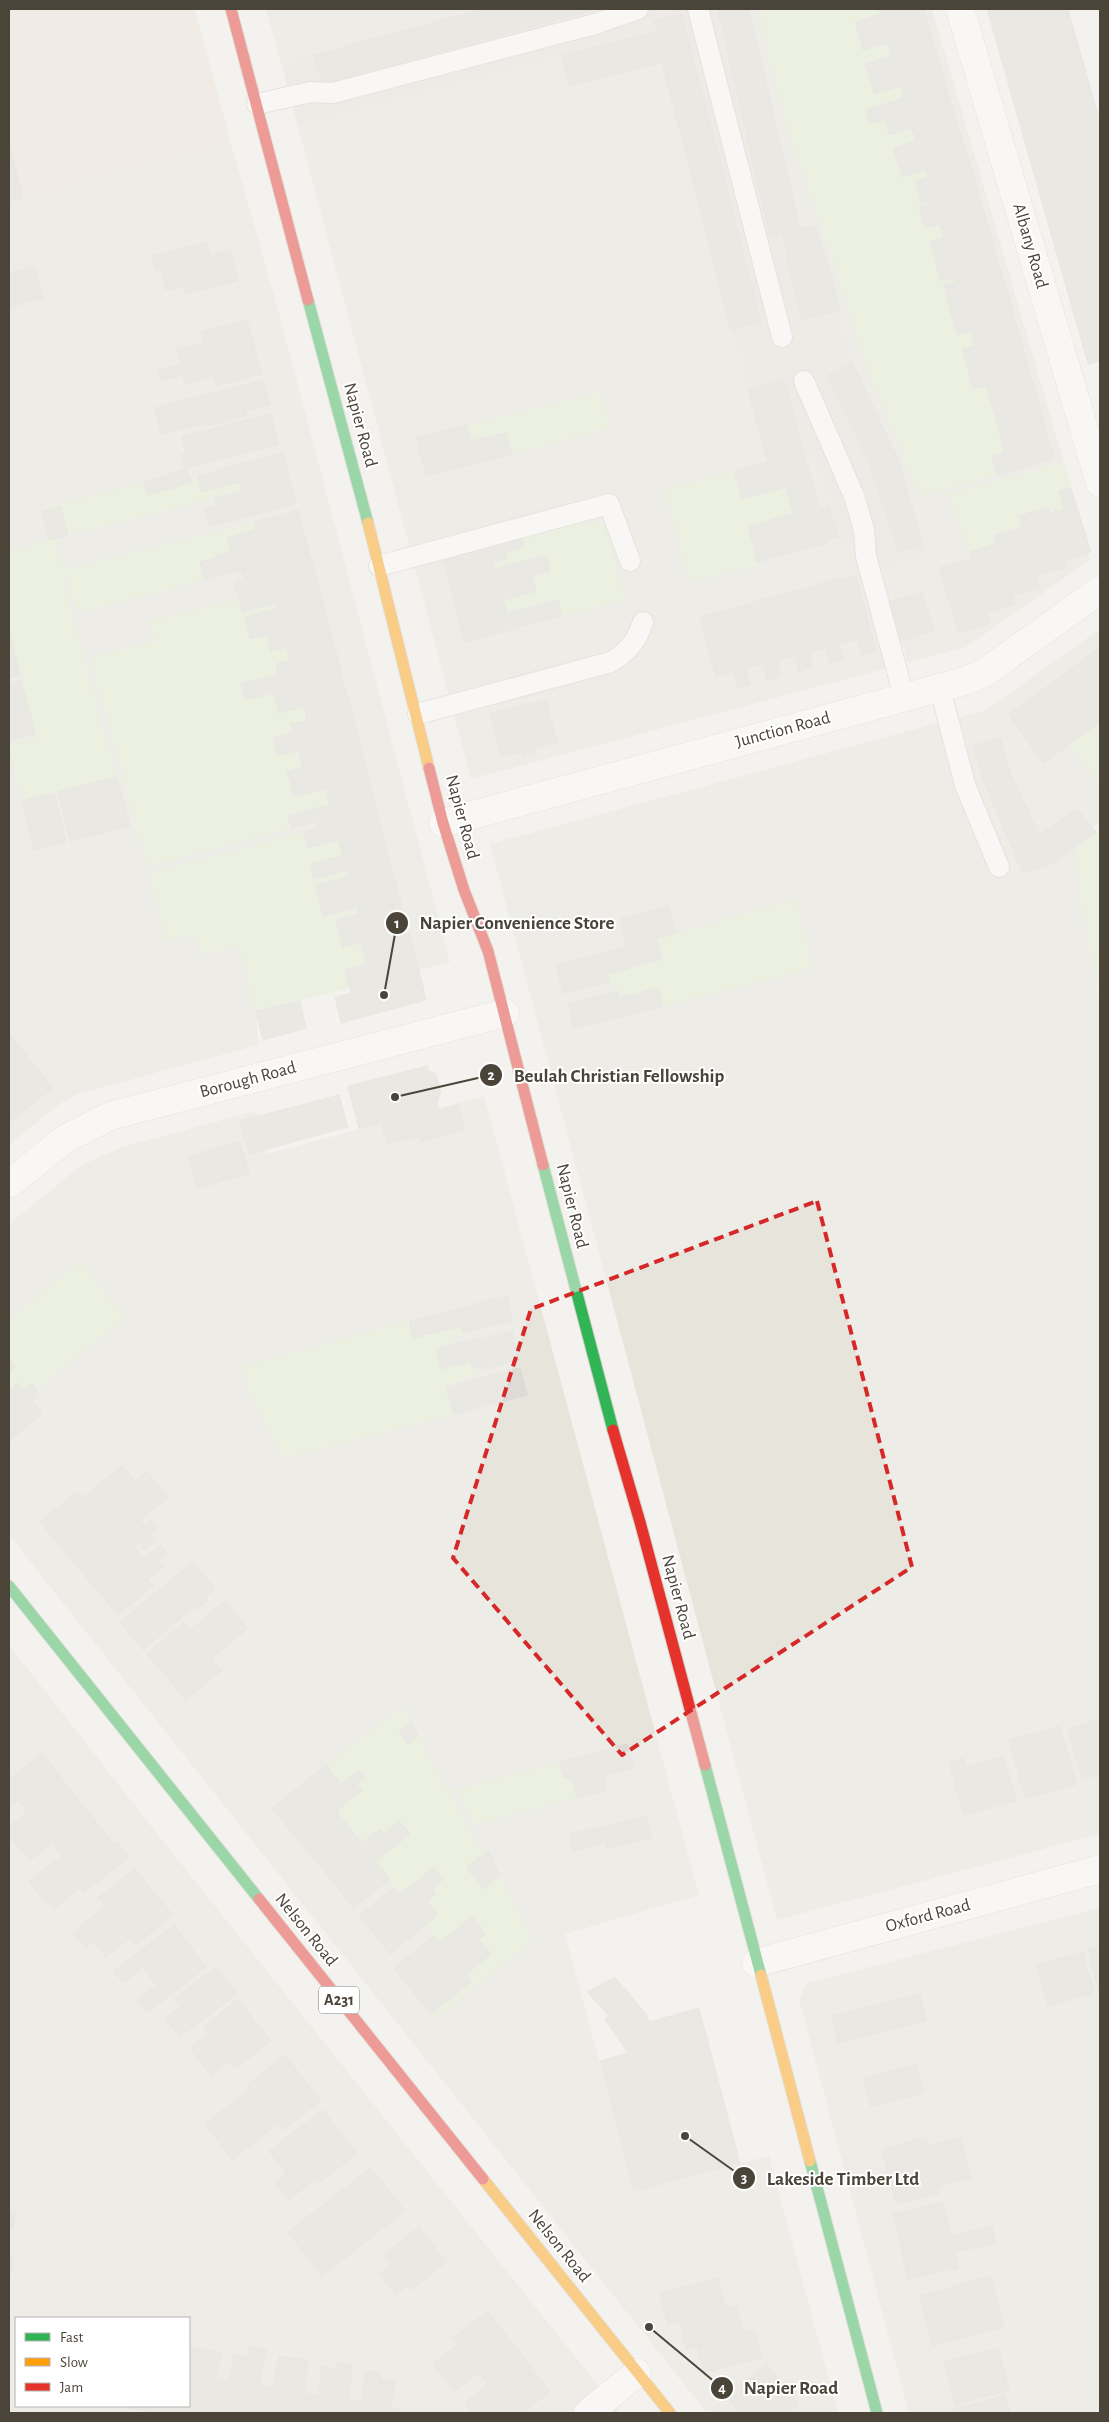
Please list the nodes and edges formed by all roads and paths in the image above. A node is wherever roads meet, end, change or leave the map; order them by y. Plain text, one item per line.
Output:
1 (231, 9) edge
2 (638, 9) edge
3 (698, 9) edge
4 (960, 9) edge
5 (257, 104) junction
6 (782, 337) dead end
7 (804, 381) dead end
8 (1100, 482) edge
9 (630, 561) dead end
10 (380, 566) junction
11 (1100, 590) edge
12 (643, 622) dead end
13 (940, 688) junction
14 (904, 697) junction
15 (418, 714) junction
16 (443, 823) junction
17 (999, 867) dead end
18 (506, 1012) junction
19 (9, 1184) edge
20 (9, 1586) edge
21 (1100, 1870) edge
22 (756, 1963) junction
23 (637, 2373) junction
24 (588, 2413) edge
25 (670, 2413) edge
26 (877, 2413) edge

1 - 5 street, Napier Road
2 - 5 lane
3 - 6 lane
4 - 8 street, Albany Road
5 - 10 street, Napier Road
7 - 14 lane
9 - 10 lane
10 - 15 street, Napier Road
11 - 13 street, Junction Road
12 - 15 lane
13 - 14 street, Junction Road
13 - 17 lane
14 - 16 street, Junction Road
15 - 16 street, Napier Road
16 - 18 street, Napier Road
18 - 19 street, Borough Road
18 - 22 street, Napier Road
20 - 23 street, Nelson Road / A231
21 - 22 street, Oxford Road
22 - 26 street, Napier Road
23 - 24 street
23 - 25 street, Nelson Road / A231

